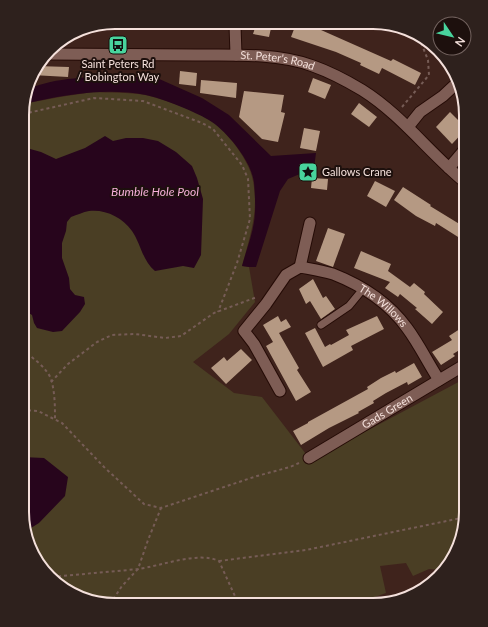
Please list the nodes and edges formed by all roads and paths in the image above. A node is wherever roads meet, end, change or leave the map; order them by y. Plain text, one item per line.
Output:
1 (235, 29) edge
2 (421, 43) edge
3 (54, 54) edge
4 (236, 56) junction
5 (454, 86) edge
6 (29, 113) edge
7 (395, 116) junction
8 (408, 127) junction
9 (459, 156) edge
10 (449, 168) junction
11 (459, 177) edge
12 (310, 223) dead end
13 (300, 267) junction
14 (363, 289) junction
15 (275, 290) junction
16 (218, 312) junction
17 (321, 325) dead end
18 (29, 355) edge
19 (459, 368) edge
20 (439, 380) junction
21 (51, 382) junction
22 (280, 391) dead end
23 (29, 410) edge
24 (55, 420) junction
25 (309, 458) joint
26 (161, 508) junction
27 (459, 518) edge
28 (219, 560) junction
29 (138, 569) junction
30 (57, 576) edge
31 (114, 598) edge
32 (236, 598) edge

1 - 4 street
2 - 7 path
3 - 4 street, St. Peter's Road
4 - 7 street, St. Peter's Road
5 - 8 street
6 - 16 path
7 - 8 street, St. Peter's Road
8 - 10 street, St. Peter's Road
9 - 10 street
10 - 11 street, St. Peter's Road
12 - 13 street
13 - 14 street, The Willows
13 - 15 street
14 - 17 lane
14 - 20 street, The Willows
15 - 16 path
15 - 22 street
16 - 21 path
18 - 21 path
19 - 20 street, Gads Green
20 - 25 street, Gads Green
21 - 24 path
23 - 24 path
24 - 26 path
25 - 26 path
26 - 29 path
27 - 28 path
28 - 29 path
28 - 32 path
29 - 30 path
29 - 31 path

